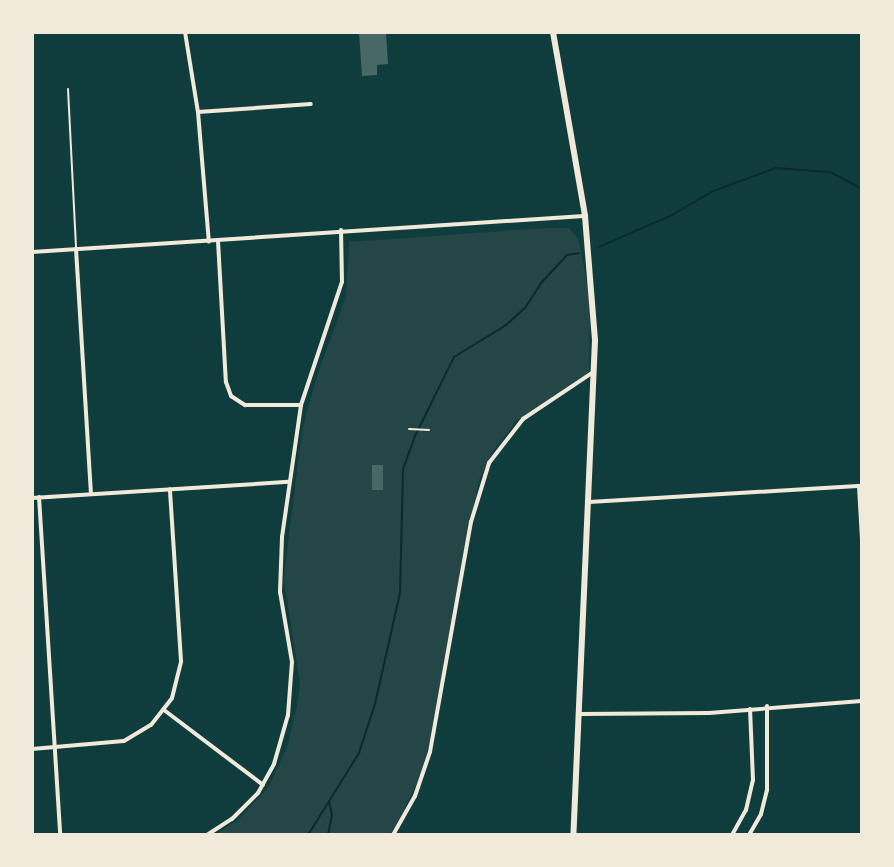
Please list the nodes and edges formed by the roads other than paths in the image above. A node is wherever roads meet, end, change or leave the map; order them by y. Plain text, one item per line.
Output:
1 (185, 32) edge
2 (553, 32) edge
3 (68, 89) dead end
4 (311, 104) dead end
5 (198, 112) junction
6 (585, 216) junction
7 (341, 230) junction
8 (218, 241) junction
9 (209, 242) junction
10 (76, 249) junction
11 (32, 252) edge
12 (594, 372) junction
13 (301, 405) junction
14 (289, 482) junction
15 (860, 486) edge
16 (170, 489) junction
17 (91, 494) junction
18 (39, 497) junction
19 (32, 498) edge
20 (589, 502) junction
21 (862, 539) edge
22 (862, 701) edge
23 (767, 706) junction
24 (750, 709) junction
25 (164, 710) junction
26 (579, 714) junction
27 (54, 748) junction
28 (32, 749) edge
29 (263, 785) junction
30 (60, 835) edge
31 (207, 835) edge
32 (393, 835) edge
33 (573, 835) edge
34 (732, 835) edge
35 (749, 835) edge

1 - 5 street
2 - 6 street
3 - 10 lane
4 - 5 street
5 - 9 street
6 - 7 street
6 - 12 street
7 - 8 street
7 - 13 street
8 - 9 street
8 - 13 street
9 - 10 street
10 - 11 street
10 - 17 street
12 - 20 street
12 - 32 street
13 - 14 street
14 - 16 street
14 - 29 street
15 - 20 street
15 - 21 street
16 - 17 street
16 - 25 street
17 - 18 street
18 - 19 street
18 - 27 street
20 - 26 street
22 - 23 street
23 - 24 street
23 - 35 street
24 - 26 street
24 - 34 street
25 - 27 street
25 - 29 street
26 - 33 street
27 - 28 street
27 - 30 street
29 - 31 street

